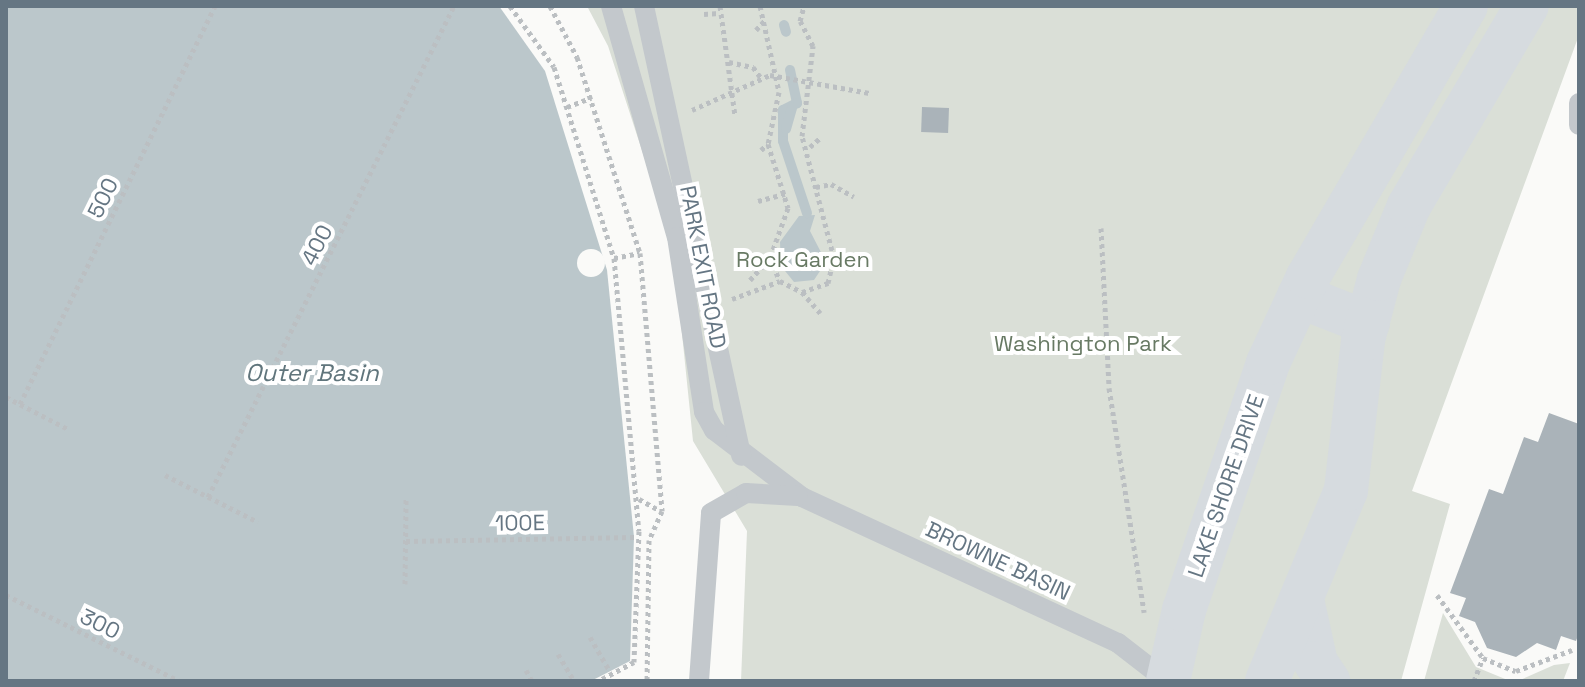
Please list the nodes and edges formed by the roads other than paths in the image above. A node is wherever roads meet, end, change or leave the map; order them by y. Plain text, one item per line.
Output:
1 (611, 6) edge
2 (644, 6) edge
3 (1466, 6) edge
4 (1527, 6) edge
5 (1579, 103) edge
6 (1579, 125) edge
7 (1299, 296) junction
8 (1368, 323) junction
9 (741, 456) junction
10 (802, 497) junction
11 (1303, 604) junction
12 (699, 681) edge
13 (1167, 681) edge
14 (1267, 681) edge
15 (1328, 681) edge

1 - 9 lane, PARK EXIT ROAD
2 - 9 lane
3 - 7 street, LAKE SHORE DRIVE
4 - 8 street
5 - 6 lane
7 - 8 street
7 - 13 street, LAKE SHORE DRIVE
8 - 11 street
9 - 10 lane, PARK EXIT ROAD
10 - 12 lane
10 - 13 lane, BROWNE BASIN
11 - 14 street
11 - 15 street

